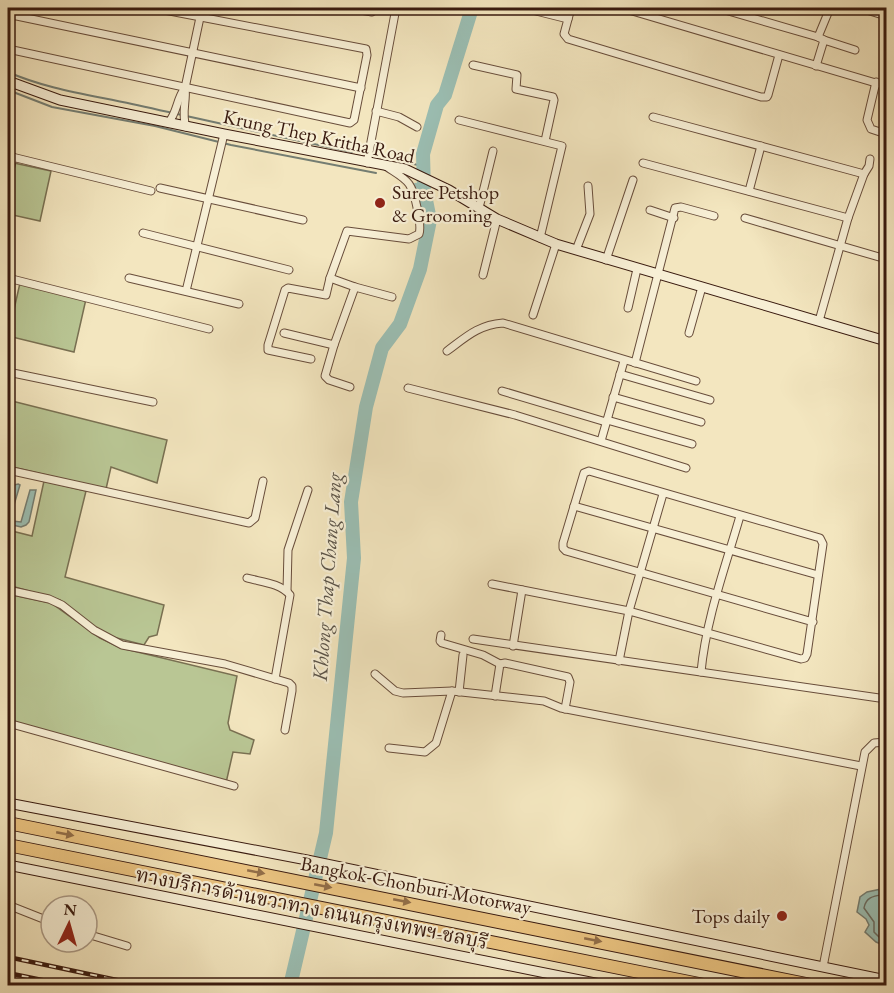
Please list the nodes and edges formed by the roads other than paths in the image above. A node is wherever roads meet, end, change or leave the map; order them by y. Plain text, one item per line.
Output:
1 (154, 8) edge
2 (202, 8) edge
3 (349, 8) edge
4 (377, 8) edge
5 (396, 8) edge
6 (524, 8) edge
7 (571, 8) edge
8 (622, 8) edge
9 (718, 8) edge
10 (830, 8) edge
11 (864, 8) edge
12 (13, 11) edge
13 (886, 16) edge
14 (200, 17) junction
15 (568, 20) junction
16 (8, 30) edge
17 (821, 39) junction
18 (8, 49) edge
19 (855, 50) dead end
20 (192, 52) junction
21 (779, 55) junction
22 (473, 65) dead end
23 (816, 66) junction
24 (8, 81) edge
25 (876, 82) junction
26 (886, 86) edge
27 (185, 88) junction
28 (361, 88) junction
29 (376, 111) junction
30 (653, 117) dead end
31 (459, 120) dead end
32 (168, 123) junction
33 (186, 126) junction
34 (417, 127) dead end
35 (886, 134) edge
36 (223, 137) junction
37 (545, 141) junction
38 (761, 146) junction
39 (493, 151) dead end
40 (10, 156) edge
41 (870, 159) dead end
42 (367, 163) junction
43 (643, 164) dead end
44 (385, 165) junction
45 (864, 174) junction
46 (8, 179) edge
47 (633, 180) dead end
48 (588, 186) dead end
49 (160, 188) dead end
50 (151, 191) dead end
51 (749, 192) junction
52 (208, 199) junction
53 (479, 208) junction
54 (650, 210) dead end
55 (714, 216) dead end
56 (674, 218) junction
57 (745, 218) dead end
58 (848, 218) junction
59 (497, 219) junction
60 (303, 220) dead end
61 (143, 233) dead end
62 (540, 238) junction
63 (556, 244) junction
64 (840, 245) junction
65 (197, 246) junction
66 (576, 250) junction
67 (886, 259) edge
68 (606, 260) junction
69 (637, 269) junction
70 (289, 270) dead end
71 (483, 274) dead end
72 (659, 275) junction
73 (8, 278) edge
74 (129, 278) dead end
75 (330, 278) junction
76 (355, 287) junction
77 (702, 287) junction
78 (186, 291) junction
79 (392, 297) dead end
80 (239, 304) dead end
81 (628, 308) dead end
82 (533, 315) dead end
83 (819, 321) junction
84 (209, 329) dead end
85 (284, 333) dead end
86 (689, 333) dead end
87 (886, 341) edge
88 (334, 345) junction
89 (447, 351) dead end
90 (311, 359) dead end
91 (624, 361) junction
92 (635, 363) junction
93 (8, 372) edge
94 (620, 374) junction
95 (696, 381) dead end
96 (350, 387) dead end
97 (408, 388) dead end
98 (502, 391) dead end
99 (613, 397) junction
100 (710, 400) dead end
101 (153, 402) dead end
102 (607, 421) junction
103 (700, 422) dead end
104 (601, 441) junction
105 (693, 444) dead end
106 (686, 468) dead end
107 (8, 470) edge
108 (263, 481) dead end
109 (308, 490) dead end
110 (663, 494) junction
111 (574, 506) junction
112 (740, 516) junction
113 (652, 529) junction
114 (730, 550) junction
115 (640, 571) junction
116 (818, 575) junction
117 (247, 578) dead end
118 (492, 584) dead end
119 (8, 590) edge
120 (522, 590) junction
121 (287, 591) junction
122 (717, 593) junction
123 (629, 611) junction
124 (813, 622) junction
125 (707, 632) junction
126 (441, 635) dead end
127 (473, 639) dead end
128 (513, 646) junction
129 (463, 655) dead end
130 (619, 661) junction
131 (500, 663) junction
132 (701, 672) junction
133 (375, 674) dead end
134 (274, 679) junction
135 (456, 691) junction
136 (495, 696) junction
137 (886, 699) edge
138 (565, 709) junction
139 (8, 723) edge
140 (285, 730) dead end
141 (886, 742) edge
142 (389, 748) dead end
143 (861, 766) junction
144 (234, 786) dead end
145 (8, 803) edge
146 (8, 823) edge
147 (8, 845) edge
148 (8, 865) edge
149 (8, 905) edge
150 (39, 917) edge
151 (99, 938) edge
152 (127, 946) dead end
153 (823, 967) junction
154 (886, 980) edge
155 (610, 986) edge
156 (709, 986) edge
157 (816, 986) edge

1 - 14 street
2 - 14 street
3 - 4 street
5 - 29 street
6 - 15 street
7 - 15 street
8 - 21 street
9 - 17 street
10 - 17 street
11 - 13 street
12 - 16 street
12 - 20 street
14 - 20 street
14 - 28 street
15 - 21 street
17 - 19 street
17 - 23 street
18 - 27 street
20 - 27 street
20 - 28 street
21 - 23 street
22 - 37 street
23 - 25 street
24 - 32 main road, Krung Thep Kritha Road
25 - 26 street
25 - 35 street
27 - 28 street
27 - 32 street
27 - 33 street
29 - 34 street
29 - 42 street
30 - 38 street
31 - 37 street
32 - 33 main road, Krung Thep Kritha Road
33 - 36 main road, Krung Thep Kritha Road
36 - 42 main road, Krung Thep Kritha Road
36 - 52 street
37 - 62 street
38 - 45 street
38 - 51 street
39 - 53 street
40 - 46 street
40 - 50 street
41 - 45 street
42 - 44 main road, Krung Thep Kritha Road
43 - 51 street
44 - 53 main road, Krung Thep Kritha Road
44 - 75 street
45 - 58 street
47 - 68 street
48 - 66 street
49 - 52 street
51 - 58 street
52 - 60 street
52 - 65 street
53 - 59 main road, Krung Thep Kritha Road
54 - 56 street
55 - 56 street
56 - 72 street
57 - 64 street
58 - 64 street
59 - 62 main road, Krung Thep Kritha Road
59 - 71 street
61 - 65 street
62 - 63 main road, Krung Thep Kritha Road
63 - 66 main road, Krung Thep Kritha Road
63 - 82 street
64 - 67 street
64 - 83 street
65 - 70 street
65 - 78 street
66 - 68 main road, Krung Thep Kritha Road
68 - 69 main road, Krung Thep Kritha Road
69 - 72 main road, Krung Thep Kritha Road
69 - 81 street
72 - 77 main road, Krung Thep Kritha Road
72 - 92 street
73 - 84 street
74 - 78 street
75 - 76 street
75 - 90 street
76 - 79 street
76 - 88 street
77 - 83 main road, Krung Thep Kritha Road
77 - 86 street
78 - 80 street
83 - 87 main road, Krung Thep Kritha Road
85 - 88 street
88 - 96 street
89 - 91 street
91 - 92 street
91 - 94 street
92 - 95 street
93 - 101 street
94 - 99 street
94 - 100 street
97 - 104 street
98 - 102 street
99 - 102 street
99 - 103 street
102 - 104 street
102 - 105 street
104 - 106 street
107 - 108 street
109 - 121 street
110 - 111 street
110 - 112 street
110 - 113 street
111 - 113 street
111 - 115 street
112 - 114 street
112 - 116 street
113 - 114 street
113 - 115 street
114 - 116 street
114 - 122 street
115 - 122 street
115 - 123 street
116 - 124 street
117 - 121 street
118 - 120 street
119 - 134 street
120 - 123 street
120 - 128 street
121 - 134 street
122 - 124 street
122 - 125 street
123 - 125 street
123 - 130 street
124 - 125 street
125 - 132 street
126 - 131 street
127 - 128 street
128 - 130 street
129 - 135 street
130 - 132 street
131 - 136 street
131 - 138 street
132 - 137 street
133 - 135 street
134 - 140 street
135 - 136 street
135 - 142 street
136 - 138 street
138 - 143 street
139 - 144 street
141 - 143 street
143 - 153 street
145 - 153 main road
146 -> 157 highway, Bangkok-Chonburi Motorway
147 - 156 highway, Bangkok-Chonburi Motorway
148 - 155 main road, ทางบริการด้านขวาทาง ถนนกรุงเทพฯ-ชลบุรี
149 - 150 street
151 - 152 street
153 - 154 main road

